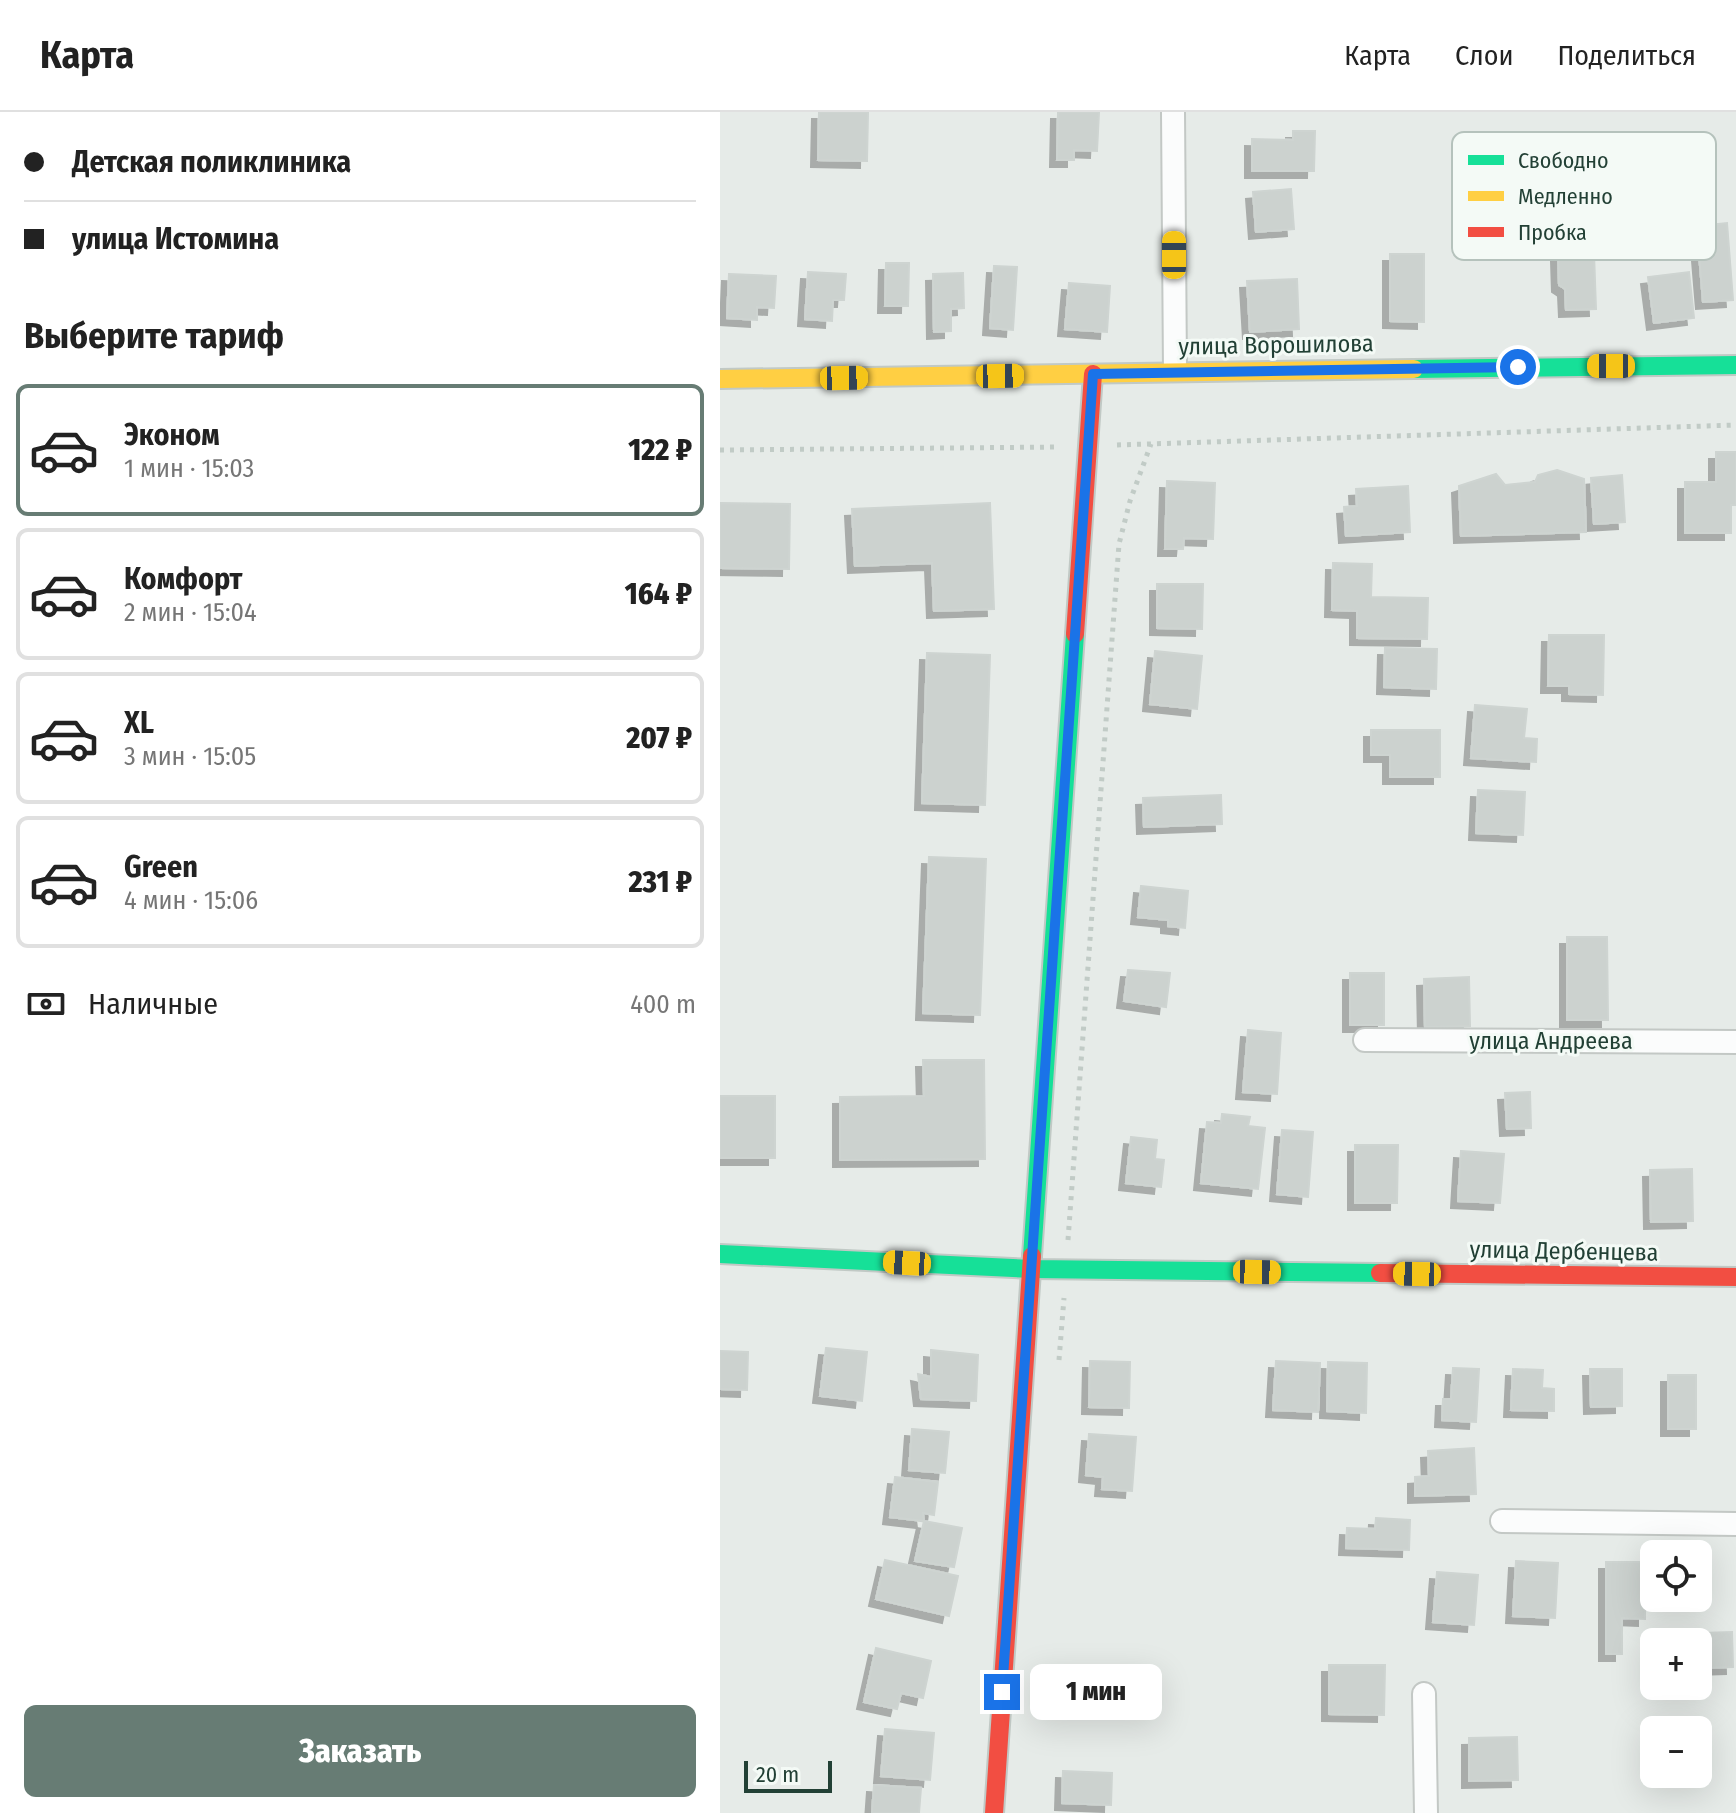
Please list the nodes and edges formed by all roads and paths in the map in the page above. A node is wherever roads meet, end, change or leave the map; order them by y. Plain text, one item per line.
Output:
1 (1173, 112) edge
2 (1736, 365) edge
3 (1175, 370) junction
4 (1093, 374) junction
5 (720, 379) edge
6 (1736, 425) edge
7 (1151, 444) junction
8 (1088, 446) junction
9 (720, 450) edge
10 (1365, 1040) dead end
11 (1736, 1042) edge
12 (720, 1254) edge
13 (1032, 1269) junction
14 (1066, 1270) junction
15 (1736, 1277) edge
16 (1058, 1367) dead end
17 (1502, 1521) dead end
18 (1736, 1524) edge
19 (1424, 1694) dead end
20 (994, 1813) edge
21 (1426, 1813) edge

1 - 3 street
2 - 3 street, улица Ворошилова
3 - 4 street, улица Ворошилова
4 - 5 street, улица Ворошилова
4 - 8 street
6 - 7 path
7 - 8 path
7 - 14 path
8 - 9 path
8 - 13 street
10 - 11 street, улица Андреева
12 - 13 street, улица Дербенцева
13 - 14 street, улица Дербенцева
13 - 20 street
14 - 15 street, улица Дербенцева
14 - 16 path
17 - 18 street
19 - 21 street

